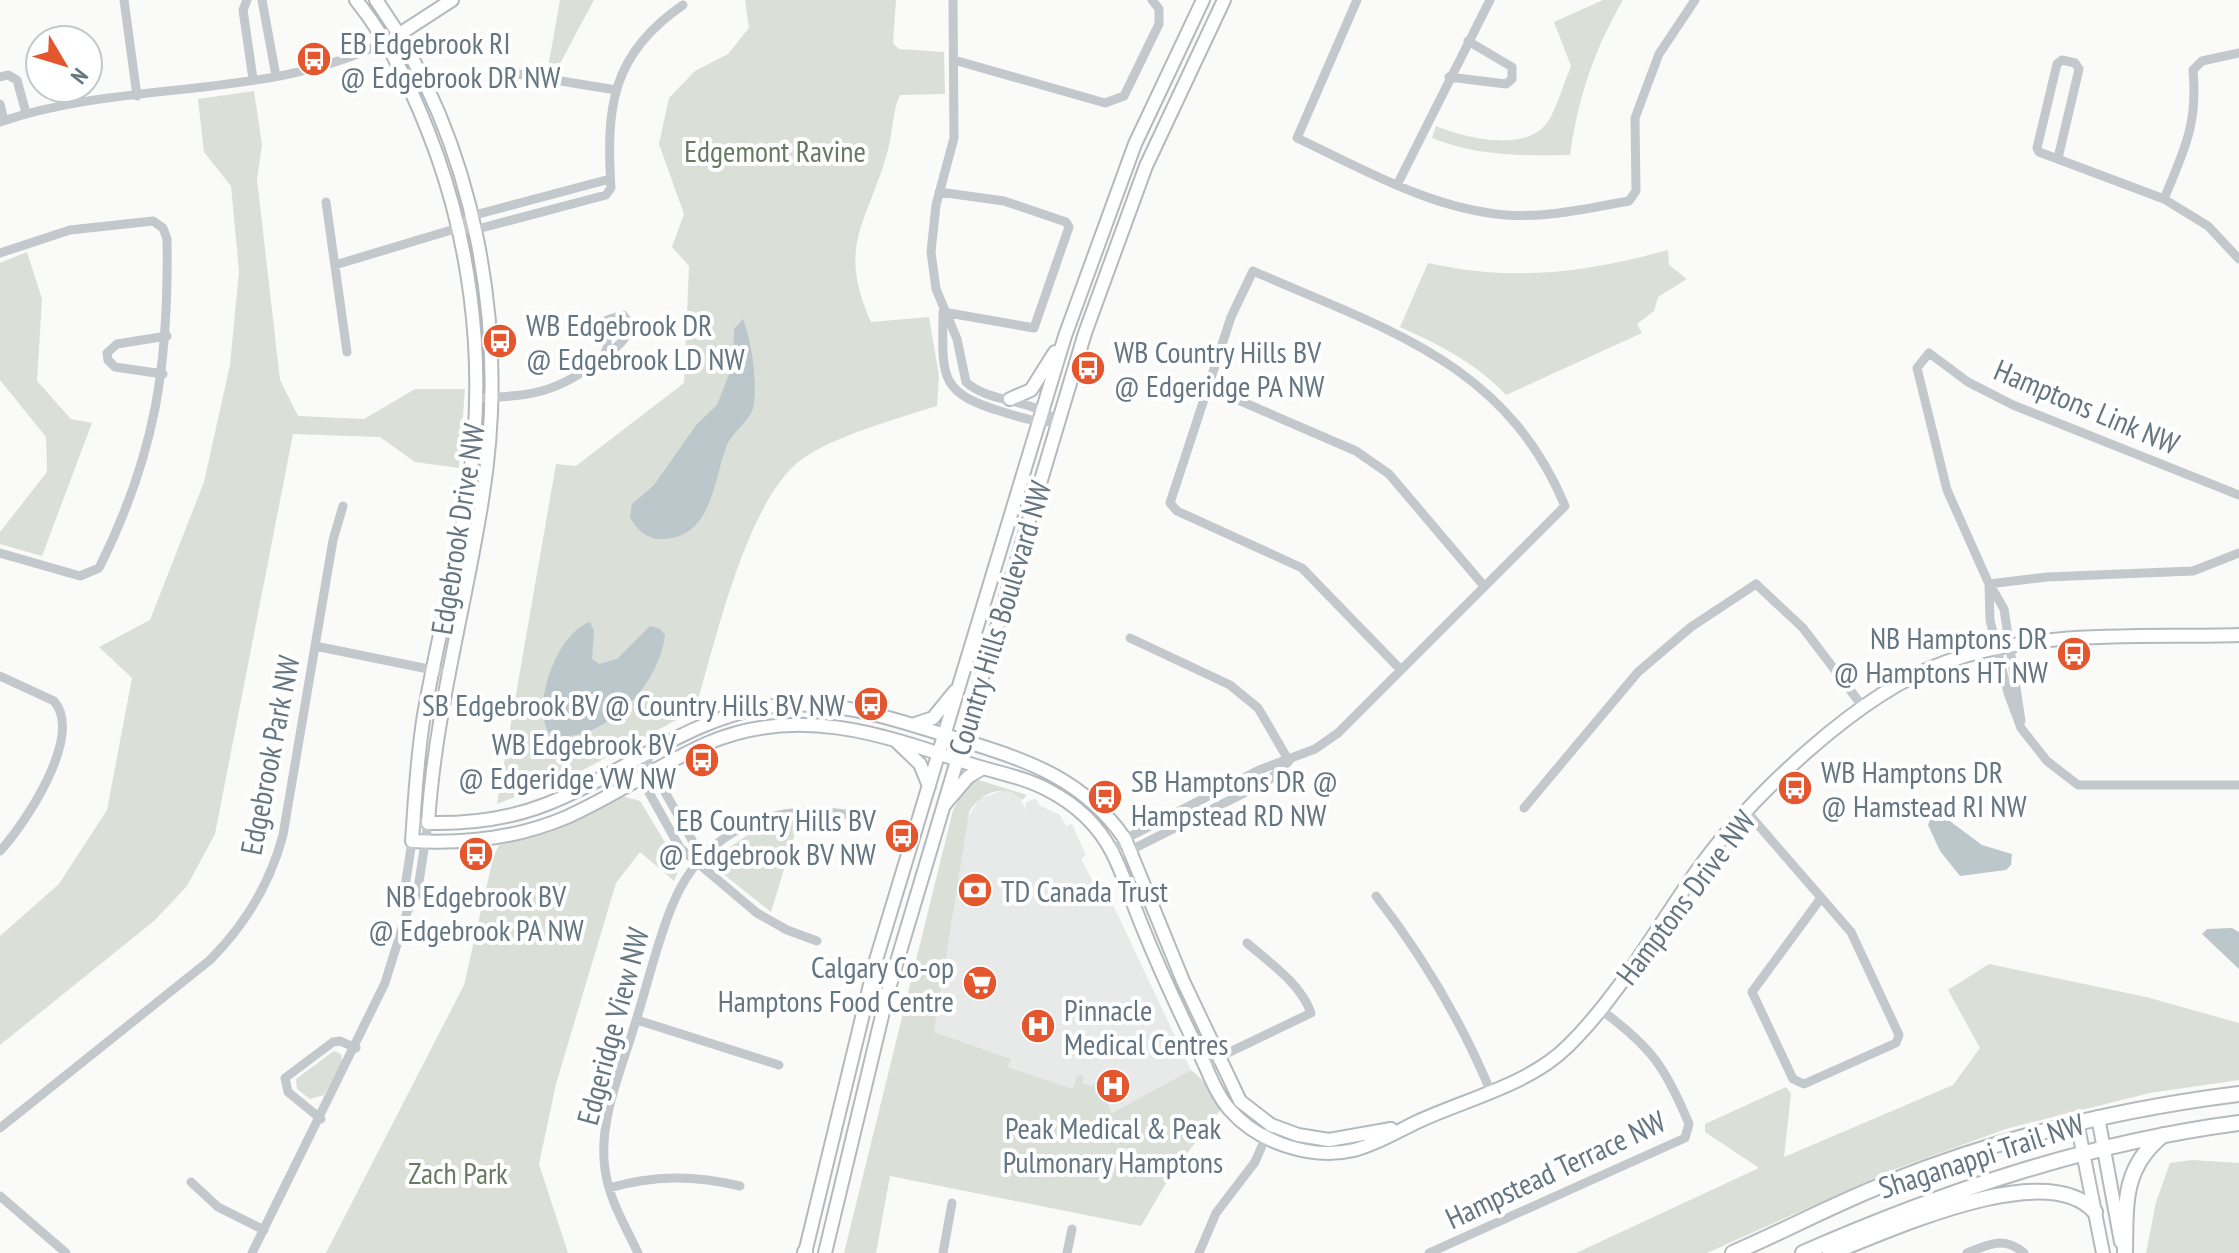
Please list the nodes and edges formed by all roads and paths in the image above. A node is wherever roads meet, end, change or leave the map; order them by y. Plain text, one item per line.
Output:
1 (124, 0) edge
2 (247, 0) edge
3 (262, 0) edge
4 (356, 0) edge
5 (376, 0) edge
6 (452, 0) edge
7 (953, 0) edge
8 (1152, 0) edge
9 (1203, 0) edge
10 (1224, 0) edge
11 (1357, 0) edge
12 (1490, 0) edge
13 (1695, 0) edge
14 (683, 5) dead end
15 (399, 35) junction
16 (1468, 41) junction
17 (385, 42) junction
18 (2239, 53) edge
19 (954, 60) junction
20 (518, 74) dead end
21 (276, 76) junction
22 (0, 77) edge
23 (1449, 77) junction
24 (253, 79) junction
25 (616, 90) junction
26 (137, 96) junction
27 (0, 104) edge
28 (26, 113) junction
29 (2, 121) edge
30 (2058, 158) junction
31 (610, 179) junction
32 (1397, 185) junction
33 (939, 192) junction
34 (537, 199) junction
35 (2164, 199) junction
36 (326, 202) dead end
37 (541, 212) junction
38 (471, 216) junction
39 (458, 228) junction
40 (474, 230) junction
41 (0, 253) edge
42 (2239, 259) edge
43 (335, 265) junction
44 (943, 312) junction
45 (167, 336) junction
46 (1065, 336) junction
47 (347, 352) dead end
48 (602, 359) junction
49 (163, 374) junction
50 (1208, 387) junction
51 (491, 397) junction
52 (476, 398) junction
53 (1010, 399) junction
54 (1044, 409) junction
55 (1058, 422) junction
56 (1040, 423) junction
57 (2239, 495) edge
58 (343, 506) dead end
59 (0, 553) edge
60 (2239, 553) edge
61 (1989, 584) junction
62 (1484, 586) junction
63 (2239, 635) edge
64 (1130, 638) dead end
65 (2011, 645) junction
66 (315, 646) junction
67 (1997, 647) junction
68 (433, 670) junction
69 (1401, 670) junction
70 (448, 673) junction
71 (0, 676) edge
72 (962, 680) junction
73 (1863, 707) junction
74 (908, 724) junction
75 (2021, 728) junction
76 (945, 735) junction
77 (893, 739) junction
78 (962, 740) junction
79 (940, 753) junction
80 (644, 755) junction
81 (956, 759) junction
82 (1289, 761) junction
83 (632, 762) junction
84 (983, 768) junction
85 (653, 771) junction
86 (640, 778) junction
87 (2239, 785) edge
88 (929, 787) junction
89 (1524, 808) dead end
90 (941, 809) junction
91 (1747, 812) junction
92 (855, 816) dead end
93 (413, 822) junction
94 (427, 833) junction
95 (1125, 839) junction
96 (412, 841) junction
97 (0, 851) edge
98 (1112, 852) junction
99 (1131, 853) junction
100 (699, 862) junction
101 (1376, 896) dead end
102 (1821, 898) junction
103 (407, 912) junction
104 (817, 941) dead end
105 (1247, 943) dead end
106 (1600, 1009) junction
107 (637, 1020) junction
108 (356, 1048) junction
109 (1219, 1058) junction
110 (1205, 1064) junction
111 (779, 1065) dead end
112 (1490, 1090) junction
113 (2239, 1094) edge
114 (2098, 1117) junction
115 (321, 1119) junction
116 (2077, 1122) junction
117 (1413, 1123) junction
118 (2239, 1123) edge
119 (1271, 1125) junction
120 (0, 1128) edge
121 (2167, 1133) junction
122 (1265, 1138) junction
123 (2105, 1150) junction
124 (2084, 1155) junction
125 (191, 1182) dead end
126 (740, 1186) dead end
127 (609, 1188) junction
128 (0, 1196) edge
129 (952, 1203) dead end
130 (2095, 1212) junction
131 (1072, 1229) dead end
132 (264, 1230) junction
133 (66, 1253) edge
134 (252, 1253) edge
135 (638, 1253) edge
136 (805, 1253) edge
137 (825, 1253) edge
138 (943, 1253) edge
139 (1067, 1253) edge
140 (1199, 1253) edge
141 (1429, 1253) edge
142 (1733, 1253) edge
143 (1803, 1253) edge
144 (1830, 1253) edge
145 (1967, 1253) edge
146 (2024, 1253) edge
147 (2103, 1253) edge
148 (2124, 1253) edge

1 - 26 street
2 - 24 street
3 - 21 street
4 - 17 street, Edgebrook Drive NW
5 - 15 street, Edgebrook Drive NW
6 - 15 street
7 - 19 street
8 - 19 street
9 - 46 street, Country Hills Boulevard NW
10 - 55 street, Country Hills Boulevard NW
11 - 32 street
12 - 16 street
13 - 32 street
14 - 25 street
15 - 17 street
15 - 38 street, Edgebrook Drive NW
16 - 23 street
16 - 23 street
17 - 21 street
17 - 39 street, Edgebrook Drive NW
18 - 35 street
19 - 33 street
20 - 25 street
21 - 24 street
22 - 28 street
23 - 32 street
24 - 26 street
25 - 31 street
26 - 28 street
27 - 29 street
28 - 29 street
30 - 30 street
30 - 35 street
31 - 34 street
31 - 37 street
33 - 44 street
33 - 44 street
34 - 37 street
34 - 38 street
35 - 42 street
36 - 43 street
37 - 40 street
38 - 39 street
38 - 40 street, Edgebrook Drive NW
39 - 40 street
39 - 43 street
39 - 52 street, Edgebrook Drive NW
40 - 51 street, Edgebrook Drive NW
41 - 45 street
43 - 47 street
44 - 53 street
44 - 56 street
45 - 49 street
45 - 49 street
46 - 53 street
46 - 54 street, Country Hills Boulevard NW
48 - 48 street
48 - 51 street
49 - 59 street
50 - 62 street
50 - 62 street
50 - 69 street
51 - 52 street
51 - 70 street, Edgebrook Drive NW
52 - 68 street, Edgebrook Drive NW
53 - 54 street
54 - 55 street
54 - 56 street, Country Hills Boulevard NW
55 - 56 street
55 - 78 street, Country Hills Boulevard NW
56 - 72 street, Country Hills Boulevard NW
57 - 61 street, Hamptons Link NW
58 - 66 street
60 - 61 street
61 - 65 street, Hamptons Link NW
61 - 67 street, Hamptons Link NW
62 - 69 street
63 - 65 street, Hamptons Drive NW
64 - 82 street
65 - 67 street, Hamptons Drive NW
65 - 75 street, Hamptons Link NW
66 - 68 street, Edgebrook Park NW
66 - 120 street, Edgebrook Park NW
67 - 73 street, Hamptons Drive NW
67 - 75 street, Hamptons Link NW
68 - 70 street, Edgebrook Park NW
68 - 93 street, Edgebrook Drive NW
69 - 82 street
70 - 94 street, Edgebrook Drive NW
71 - 97 street
72 - 74 street
72 - 76 street, Country Hills Boulevard NW
73 - 89 street
73 - 91 street, Hamptons Drive NW
74 - 76 street, Hamptons Drive NW
74 - 80 street, Hamptons Drive NW
75 - 87 street
76 - 78 street, Hamptons Drive NW
76 - 79 street, Country Hills Boulevard NW
77 - 79 street, Hamptons Drive NW
77 - 85 street, Hamptons Drive NW
77 - 88 street
78 - 81 street, Country Hills Boulevard NW
78 - 95 street, Hamptons Drive NW
79 - 81 street, Hamptons Drive NW
79 - 88 street, Country Hills Boulevard NW
80 - 83 street, Hamptons Drive NW
80 - 85 street
81 - 84 street, Hamptons Drive NW
81 - 90 street, Country Hills Boulevard NW
82 - 95 street
82 - 99 street
83 - 86 street
83 - 94 street, Hamptons Drive NW
84 - 90 street
84 - 98 street, Hamptons Drive NW
85 - 86 street, Hamptons Drive NW
85 - 100 street
86 - 94 street, Hamptons Drive NW
86 - 100 street
88 - 136 street, Country Hills Boulevard NW
90 - 137 street, Country Hills Boulevard NW
91 - 102 street
91 - 106 street, Hamptons Drive NW
92 - 100 street, Edgeridge View NW
93 - 94 street
93 - 96 street, Edgebrook Drive NW
94 - 96 street
94 - 103 street
95 - 98 street
95 - 99 street, Hamptons Drive NW
96 - 103 street
98 - 99 street
98 - 110 street, Hamptons Drive NW
99 - 109 street, Hamptons Drive NW
100 - 104 street
100 - 107 street, Edgeridge View NW
101 - 112 street
102 - 102 street
103 - 108 street
105 - 109 street
106 - 112 street, Hamptons Drive NW
106 - 141 street, Hampstead Terrace NW
107 - 111 street
107 - 127 street, Edgeridge View NW
108 - 115 street
108 - 115 street
109 - 110 street
109 - 119 street, Hamptons Drive NW
110 - 122 street, Hamptons Drive NW
112 - 117 street, Hamptons Drive NW
113 - 114 main road, Shaganappi Trail NW
114 - 116 main road, Shaganappi Trail NW
114 - 123 street
115 - 132 street
116 - 124 street
116 - 142 main road, Shaganappi Trail NW
117 - 119 street, Hamptons Drive NW
117 - 122 street, Hamptons Drive NW
118 - 121 main road, Shaganappi Trail NW
119 - 122 street
121 - 123 main road, Shaganappi Trail NW
121 - 148 main road
122 - 140 street
123 - 124 main road, Shaganappi Trail NW
123 - 148 street
124 - 130 street
124 - 143 main road, Shaganappi Trail NW
125 - 132 street
126 - 127 street
127 - 135 street, Edgeridge View NW
128 - 133 street
129 - 138 street
130 - 144 main road
130 - 147 street
131 - 139 street
132 - 134 street
145 - 146 street

